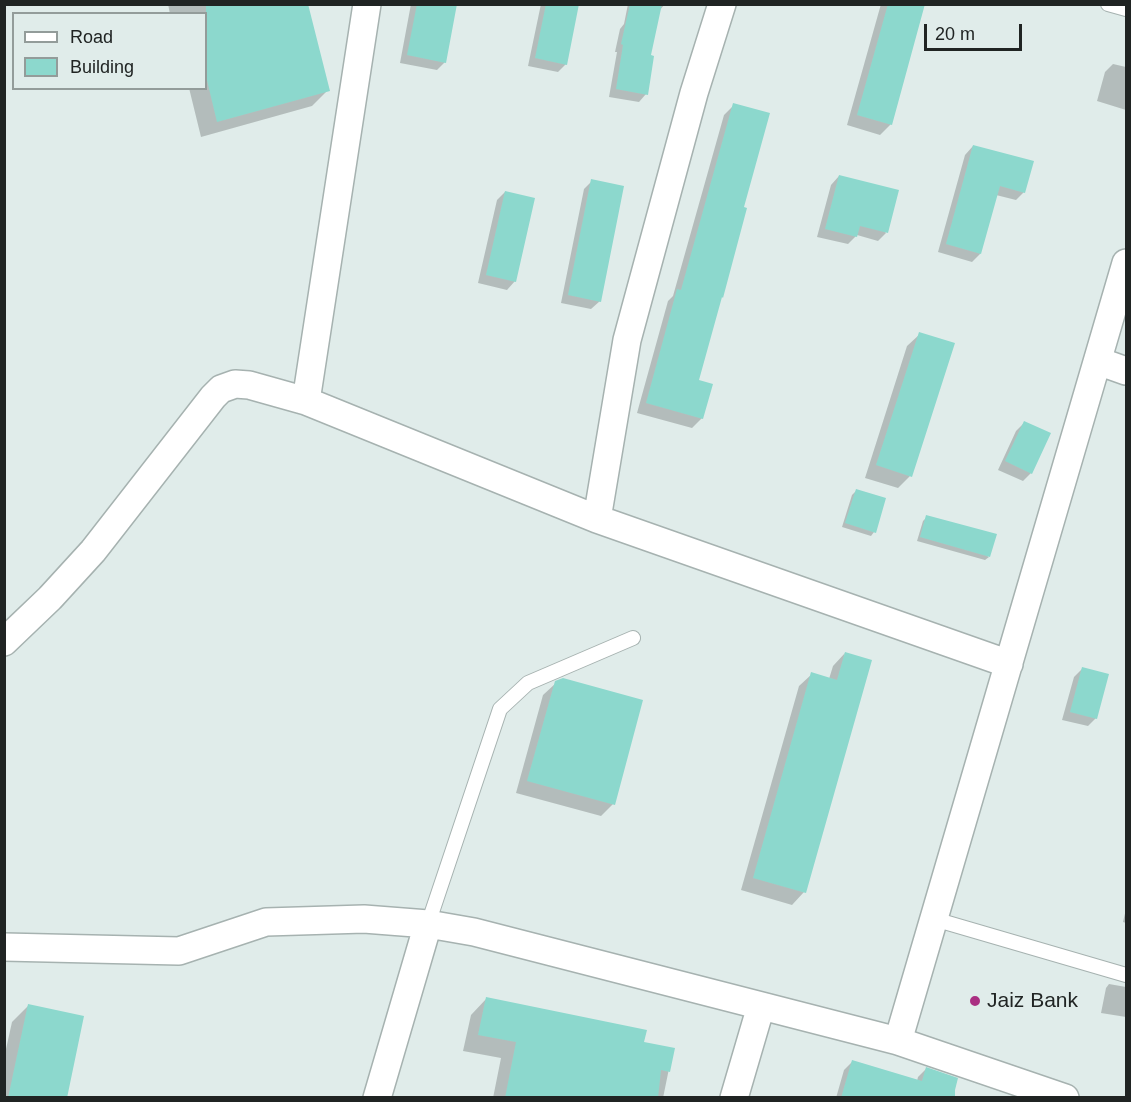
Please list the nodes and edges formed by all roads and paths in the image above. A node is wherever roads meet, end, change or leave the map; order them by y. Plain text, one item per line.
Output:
1 (367, 4) edge
2 (722, 4) edge
3 (1108, 4) edge
4 (1126, 9) edge
5 (1126, 263) edge
6 (1098, 361) junction
7 (1126, 371) edge
8 (306, 401) junction
9 (597, 519) junction
10 (633, 638) dead end
11 (4, 642) edge
12 (1009, 664) junction
13 (934, 919) junction
14 (428, 924) junction
15 (4, 947) edge
16 (1126, 975) edge
17 (760, 1006) junction
18 (898, 1041) junction
19 (377, 1098) edge
20 (734, 1098) edge
21 (1065, 1098) edge

1 - 8 street
2 - 9 street
3 - 4 lane
5 - 6 street
6 - 7 street
6 - 12 street
8 - 9 street
8 - 11 street
9 - 12 street
10 - 14 lane
12 - 13 street
13 - 16 lane
13 - 18 street
14 - 15 street
14 - 17 street
14 - 19 street
17 - 18 street
17 - 20 street
18 - 21 street

